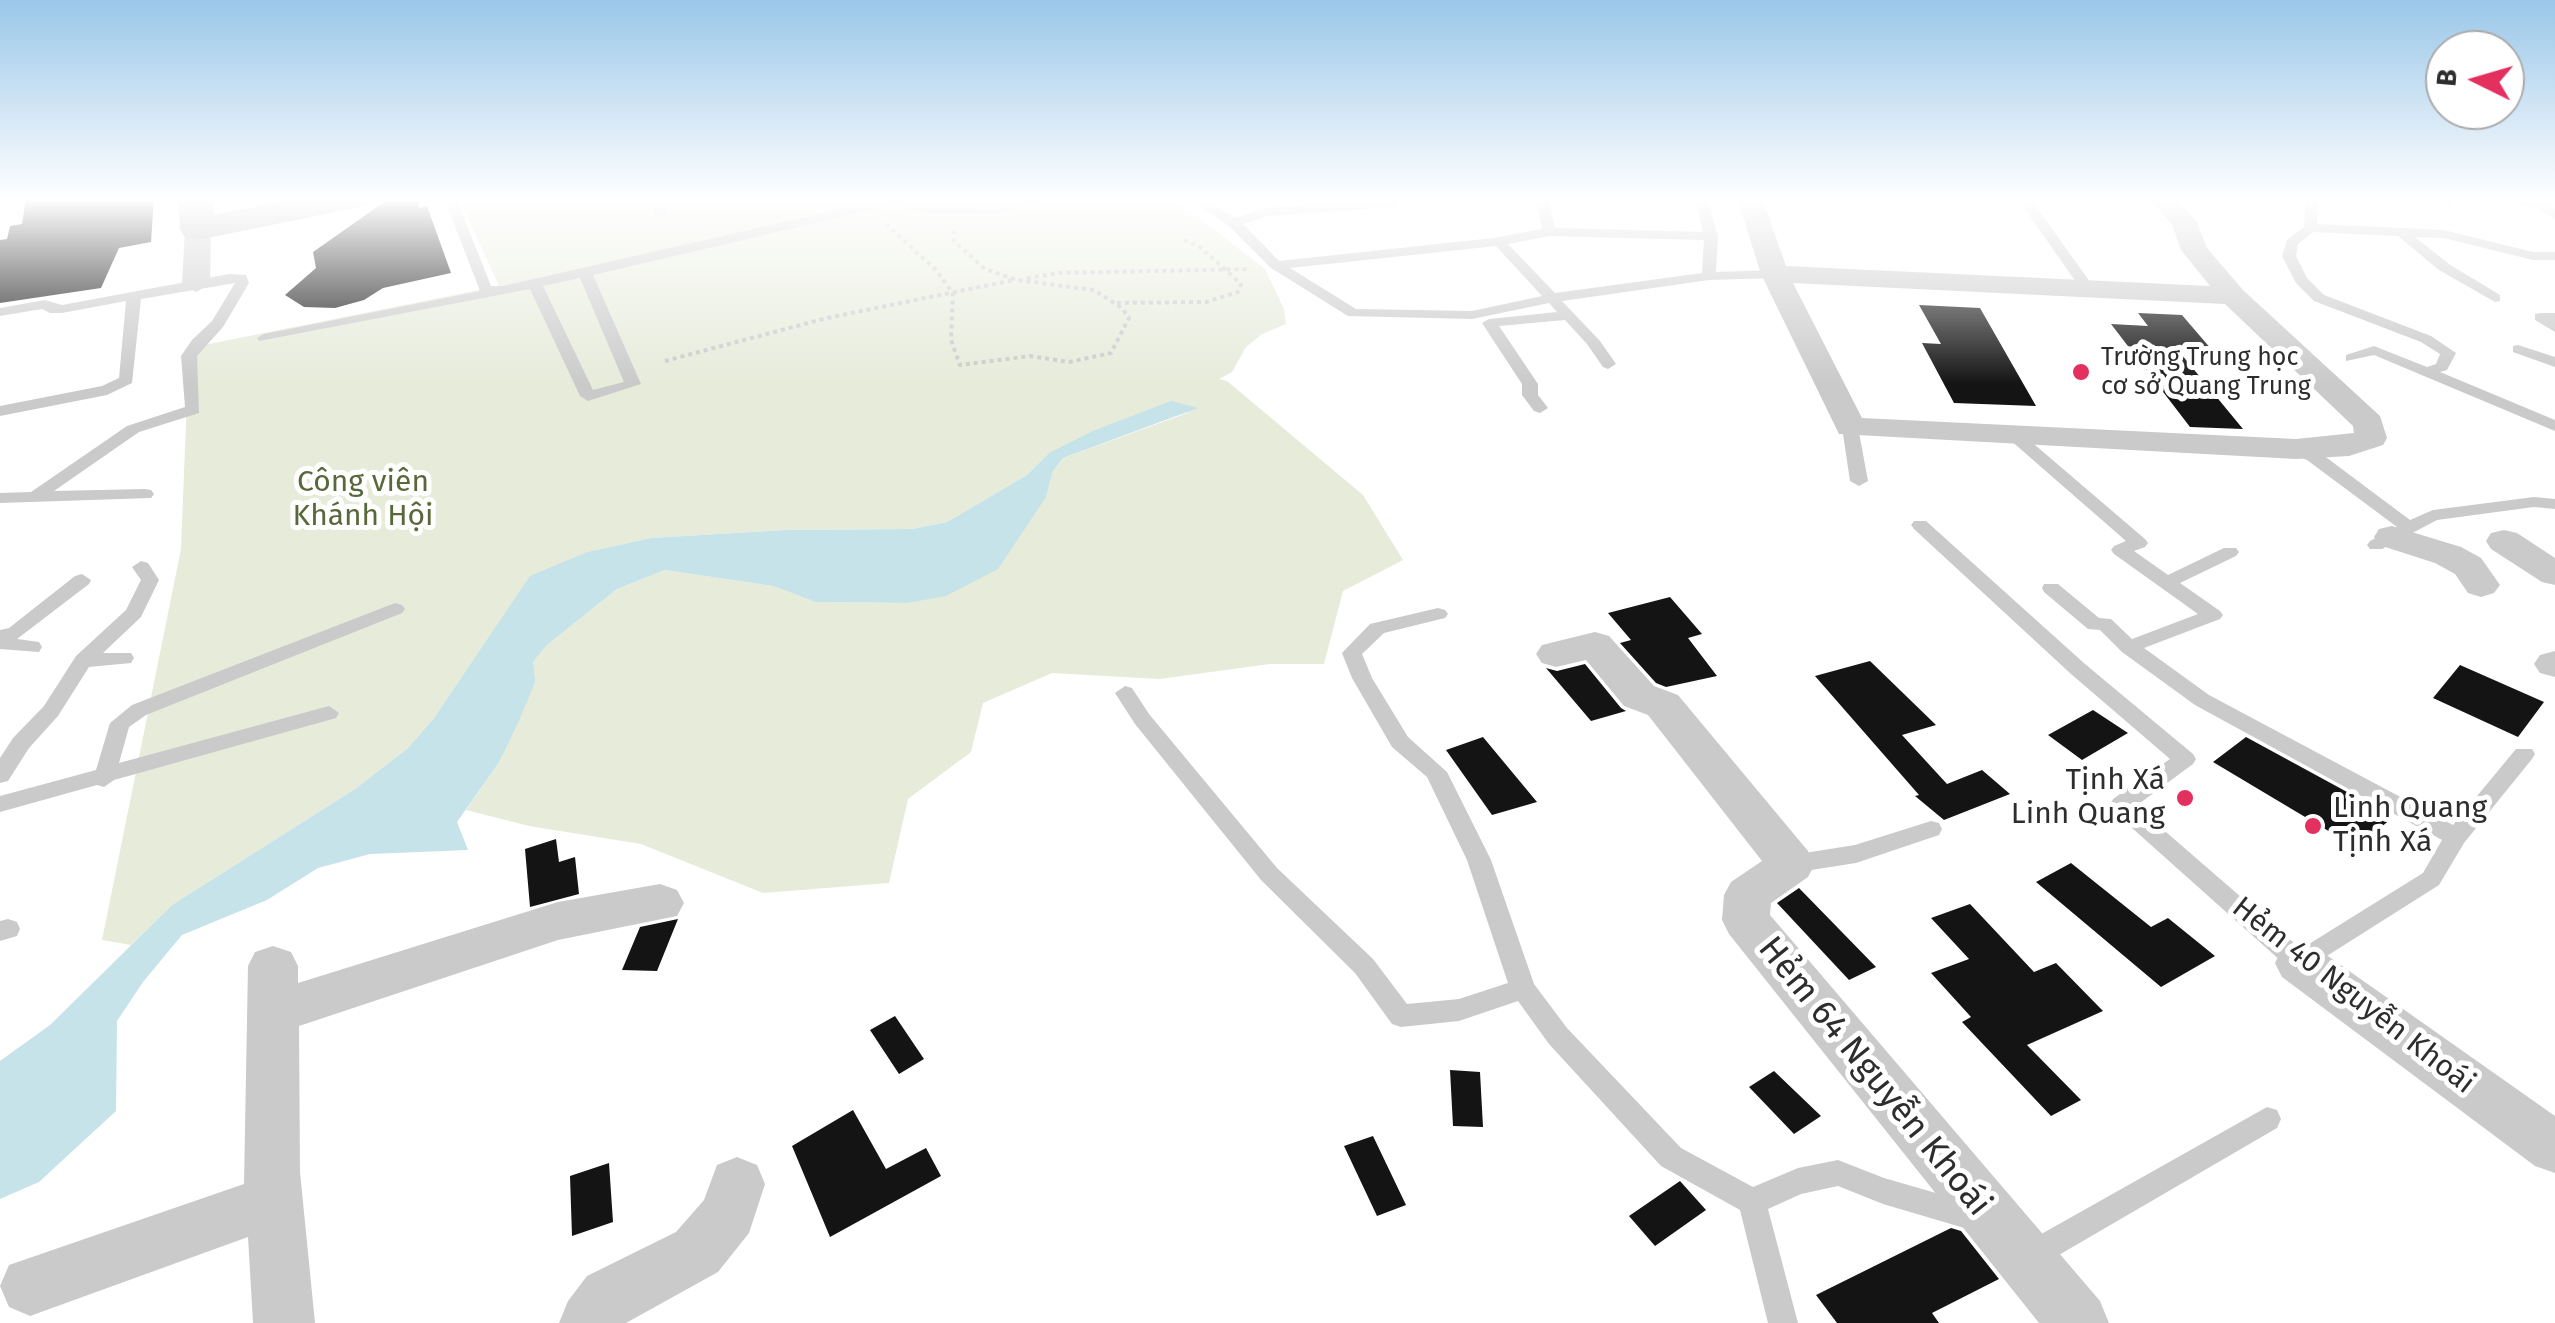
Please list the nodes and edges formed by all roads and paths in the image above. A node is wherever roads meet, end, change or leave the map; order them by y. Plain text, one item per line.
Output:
1 (196, 260) edge
2 (474, 260) edge
3 (642, 260) edge
4 (925, 260) edge
5 (971, 260) edge
6 (1214, 260) edge
7 (1271, 260) edge
8 (1327, 260) edge
9 (1514, 260) edge
10 (1709, 260) edge
11 (1770, 260) edge
12 (2067, 260) edge
13 (2202, 260) edge
14 (2291, 260) edge
15 (2435, 260) edge
16 (1276, 265) junction
17 (1224, 269) junction
18 (1256, 269) dead end
19 (585, 273) junction
20 (1775, 274) junction
21 (1709, 276) junction
22 (1016, 280) junction
23 (196, 284) junction
24 (535, 284) junction
25 (2086, 286) junction
26 (504, 290) junction
27 (953, 293) junction
28 (134, 296) junction
29 (2233, 296) junction
30 (1550, 298) junction
31 (2495, 298) dead end
32 (1115, 303) junction
33 (0, 312) edge
34 (1567, 315) junction
35 (2555, 317) edge
36 (2555, 328) edge
37 (264, 338) dead end
38 (2518, 348) dead end
39 (2351, 358) dead end
40 (665, 361) dead end
41 (2555, 362) edge
42 (1608, 364) dead end
43 (2424, 372) junction
44 (1540, 408) dead end
45 (0, 411) edge
46 (2555, 426) edge
47 (1850, 427) junction
48 (2015, 436) junction
49 (2296, 449) junction
50 (1859, 481) dead end
51 (145, 494) dead end
52 (0, 498) edge
53 (32, 499) junction
54 (2555, 504) edge
55 (1920, 525) dead end
56 (2392, 536) junction
57 (2504, 541) dead end
58 (2230, 552) dead end
59 (140, 567) dead end
60 (2555, 574) edge
61 (82, 580) dead end
62 (2167, 582) junction
63 (2481, 585) dead end
64 (2052, 588) dead end
65 (394, 610) dead end
66 (1438, 614) dead end
67 (0, 640) edge
68 (32, 646) dead end
69 (2130, 647) junction
70 (1556, 654) dead end
71 (124, 658) dead end
72 (83, 661) junction
73 (1125, 693) dead end
74 (329, 713) dead end
75 (2524, 754) dead end
76 (0, 775) edge
77 (104, 778) junction
78 (0, 804) edge
79 (1931, 829) dead end
80 (2456, 837) junction
81 (1792, 864) junction
82 (660, 903) dead end
83 (2300, 963) junction
84 (1523, 989) junction
85 (2267, 1119) dead end
86 (2555, 1148) edge
87 (737, 1184) dead end
88 (274, 1201) junction
89 (1752, 1202) junction
90 (2009, 1242) junction
91 (30, 1286) dead end
92 (284, 1323) edge
93 (590, 1323) edge
94 (1783, 1323) edge
95 (2078, 1323) edge

1 - 23 street
2 - 26 lane
3 - 19 lane
4 - 27 path
5 - 22 path
6 - 17 path
7 - 16 lane
8 - 16 lane
9 - 30 lane
10 - 21 lane
11 - 20 street
12 - 25 lane
13 - 29 street
14 - 43 lane
15 - 31 lane
16 - 30 lane
17 - 18 path
17 - 22 path
17 - 32 path
19 - 24 lane
19 - 24 lane
20 - 21 lane
20 - 25 street
20 - 47 street
21 - 30 lane
22 - 27 path
22 - 32 path
23 - 28 lane
23 - 53 lane
24 - 26 lane
25 - 29 street
26 - 37 lane
27 - 32 path
27 - 40 path
28 - 33 lane
28 - 45 lane
29 - 49 street
30 - 34 lane
34 - 42 lane
34 - 44 lane
35 - 36 lane
38 - 41 lane
39 - 43 lane
43 - 46 lane
47 - 48 street
47 - 50 lane
48 - 49 street
48 - 62 lane
49 - 56 lane
51 - 53 lane
52 - 53 lane
54 - 56 lane
55 - 83 lane, Hẻm 40 Nguyễn Khoái
56 - 63 street
57 - 60 street
58 - 62 lane
59 - 72 lane
61 - 67 lane
62 - 69 lane
64 - 69 lane
65 - 77 lane
66 - 84 lane
67 - 68 lane
69 - 80 lane
70 - 81 street
71 - 72 lane
72 - 76 lane
73 - 84 lane
74 - 77 lane
75 - 80 lane
77 - 78 lane
79 - 81 lane
80 - 83 lane
81 - 90 street, Hẻm 64 Nguyễn Khoái
82 - 88 street
83 - 86 street, Hẻm 40 Nguyễn Khoái
84 - 89 lane
85 - 90 lane
87 - 93 street
88 - 91 street
88 - 92 street
89 - 90 lane
89 - 94 lane
90 - 95 street, Hẻm 64 Nguyễn Khoái

